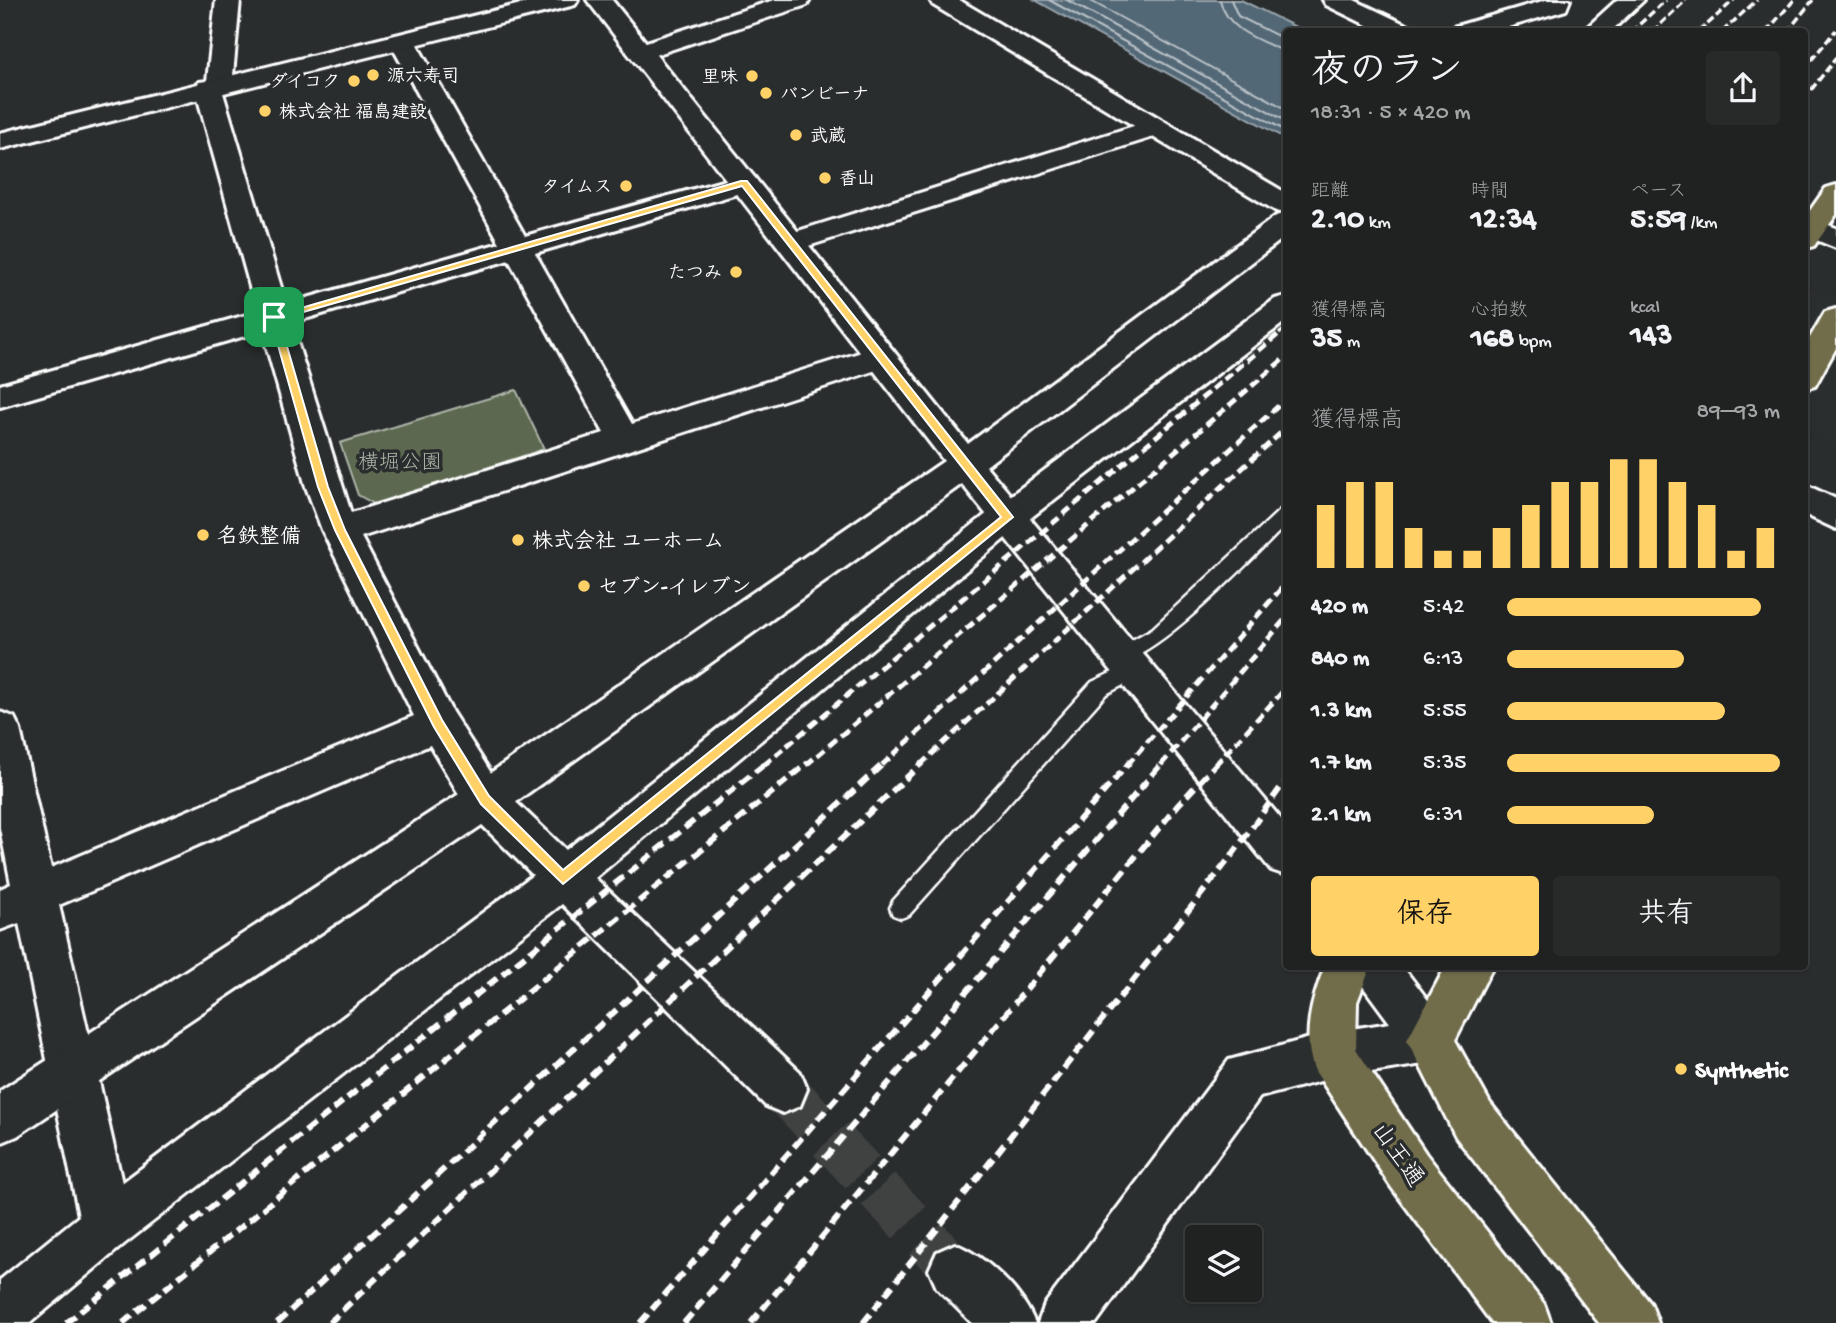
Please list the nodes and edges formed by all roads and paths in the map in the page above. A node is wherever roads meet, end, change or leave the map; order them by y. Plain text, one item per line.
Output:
1 (228, 0) edge
2 (566, 0) edge
3 (599, 0) edge
4 (798, 0) edge
5 (942, 0) edge
6 (1335, 0) edge
7 (1558, 0) edge
8 (1632, 0) edge
9 (1394, 28) edge
10 (1476, 28) edge
11 (1599, 28) edge
12 (402, 41) junction
13 (640, 52) junction
14 (213, 87) junction
15 (1153, 128) junction
16 (0, 141) edge
17 (744, 183) junction
18 (1836, 194) edge
19 (1283, 203) edge
20 (1283, 224) edge
21 (1814, 233) edge
22 (792, 242) junction
23 (516, 248) junction
24 (1283, 308) edge
25 (274, 317) junction
26 (1836, 319) edge
27 (881, 357) junction
28 (1808, 371) edge
29 (0, 396) edge
30 (623, 438) junction
31 (965, 464) junction
32 (1808, 499) edge
33 (1836, 516) edge
34 (1007, 517) junction
35 (1283, 518) edge
36 (340, 530) junction
37 (1127, 662) junction
38 (438, 724) junction
39 (0, 729) edge
40 (485, 800) junction
41 (1283, 852) edge
42 (563, 878) junction
43 (17, 903) edge
44 (901, 908) dead end
45 (1346, 970) edge
46 (1379, 970) edge
47 (1469, 970) edge
48 (1430, 1040) junction
49 (1332, 1055) junction
50 (72, 1073) junction
51 (783, 1090) tunnel mouth
52 (0, 1119) edge
53 (106, 1226) junction
54 (955, 1270) tunnel mouth
55 (0, 1314) edge
56 (1009, 1323) edge
57 (1064, 1323) edge
58 (1525, 1323) edge
59 (1632, 1323) edge

1 - 14 street
2 - 12 street
3 - 13 street
4 - 13 street
5 - 15 street
6 - 9 street
7 - 10 street
8 - 11 street
12 - 14 street
12 - 23 street
13 - 17 street
14 - 16 street
14 - 25 street
15 - 19 street
15 - 22 street
17 - 22 street
17 - 23 street
18 - 21 main road
20 - 31 street
22 - 27 street
23 - 25 street
23 - 30 street
24 - 34 street
25 - 29 street
25 - 36 street
26 - 28 main road
27 - 30 street
27 - 31 street
30 - 36 street
31 - 34 street
31 - 40 street
32 - 33 street
34 - 37 street
34 - 42 street
35 - 37 lane
36 - 38 street
37 - 41 street
37 - 44 lane
38 - 40 street
38 - 43 street
39 - 43 street
40 - 42 street
40 - 50 street
42 - 51 street
42 - 53 street
43 - 50 street
45 - 49 main road
46 - 48 street
47 - 48 main road
48 - 49 street
48 - 59 main road
49 - 57 street
49 - 58 main road, 山王通
50 - 52 street
50 - 53 street
53 - 55 street
54 - 56 street

